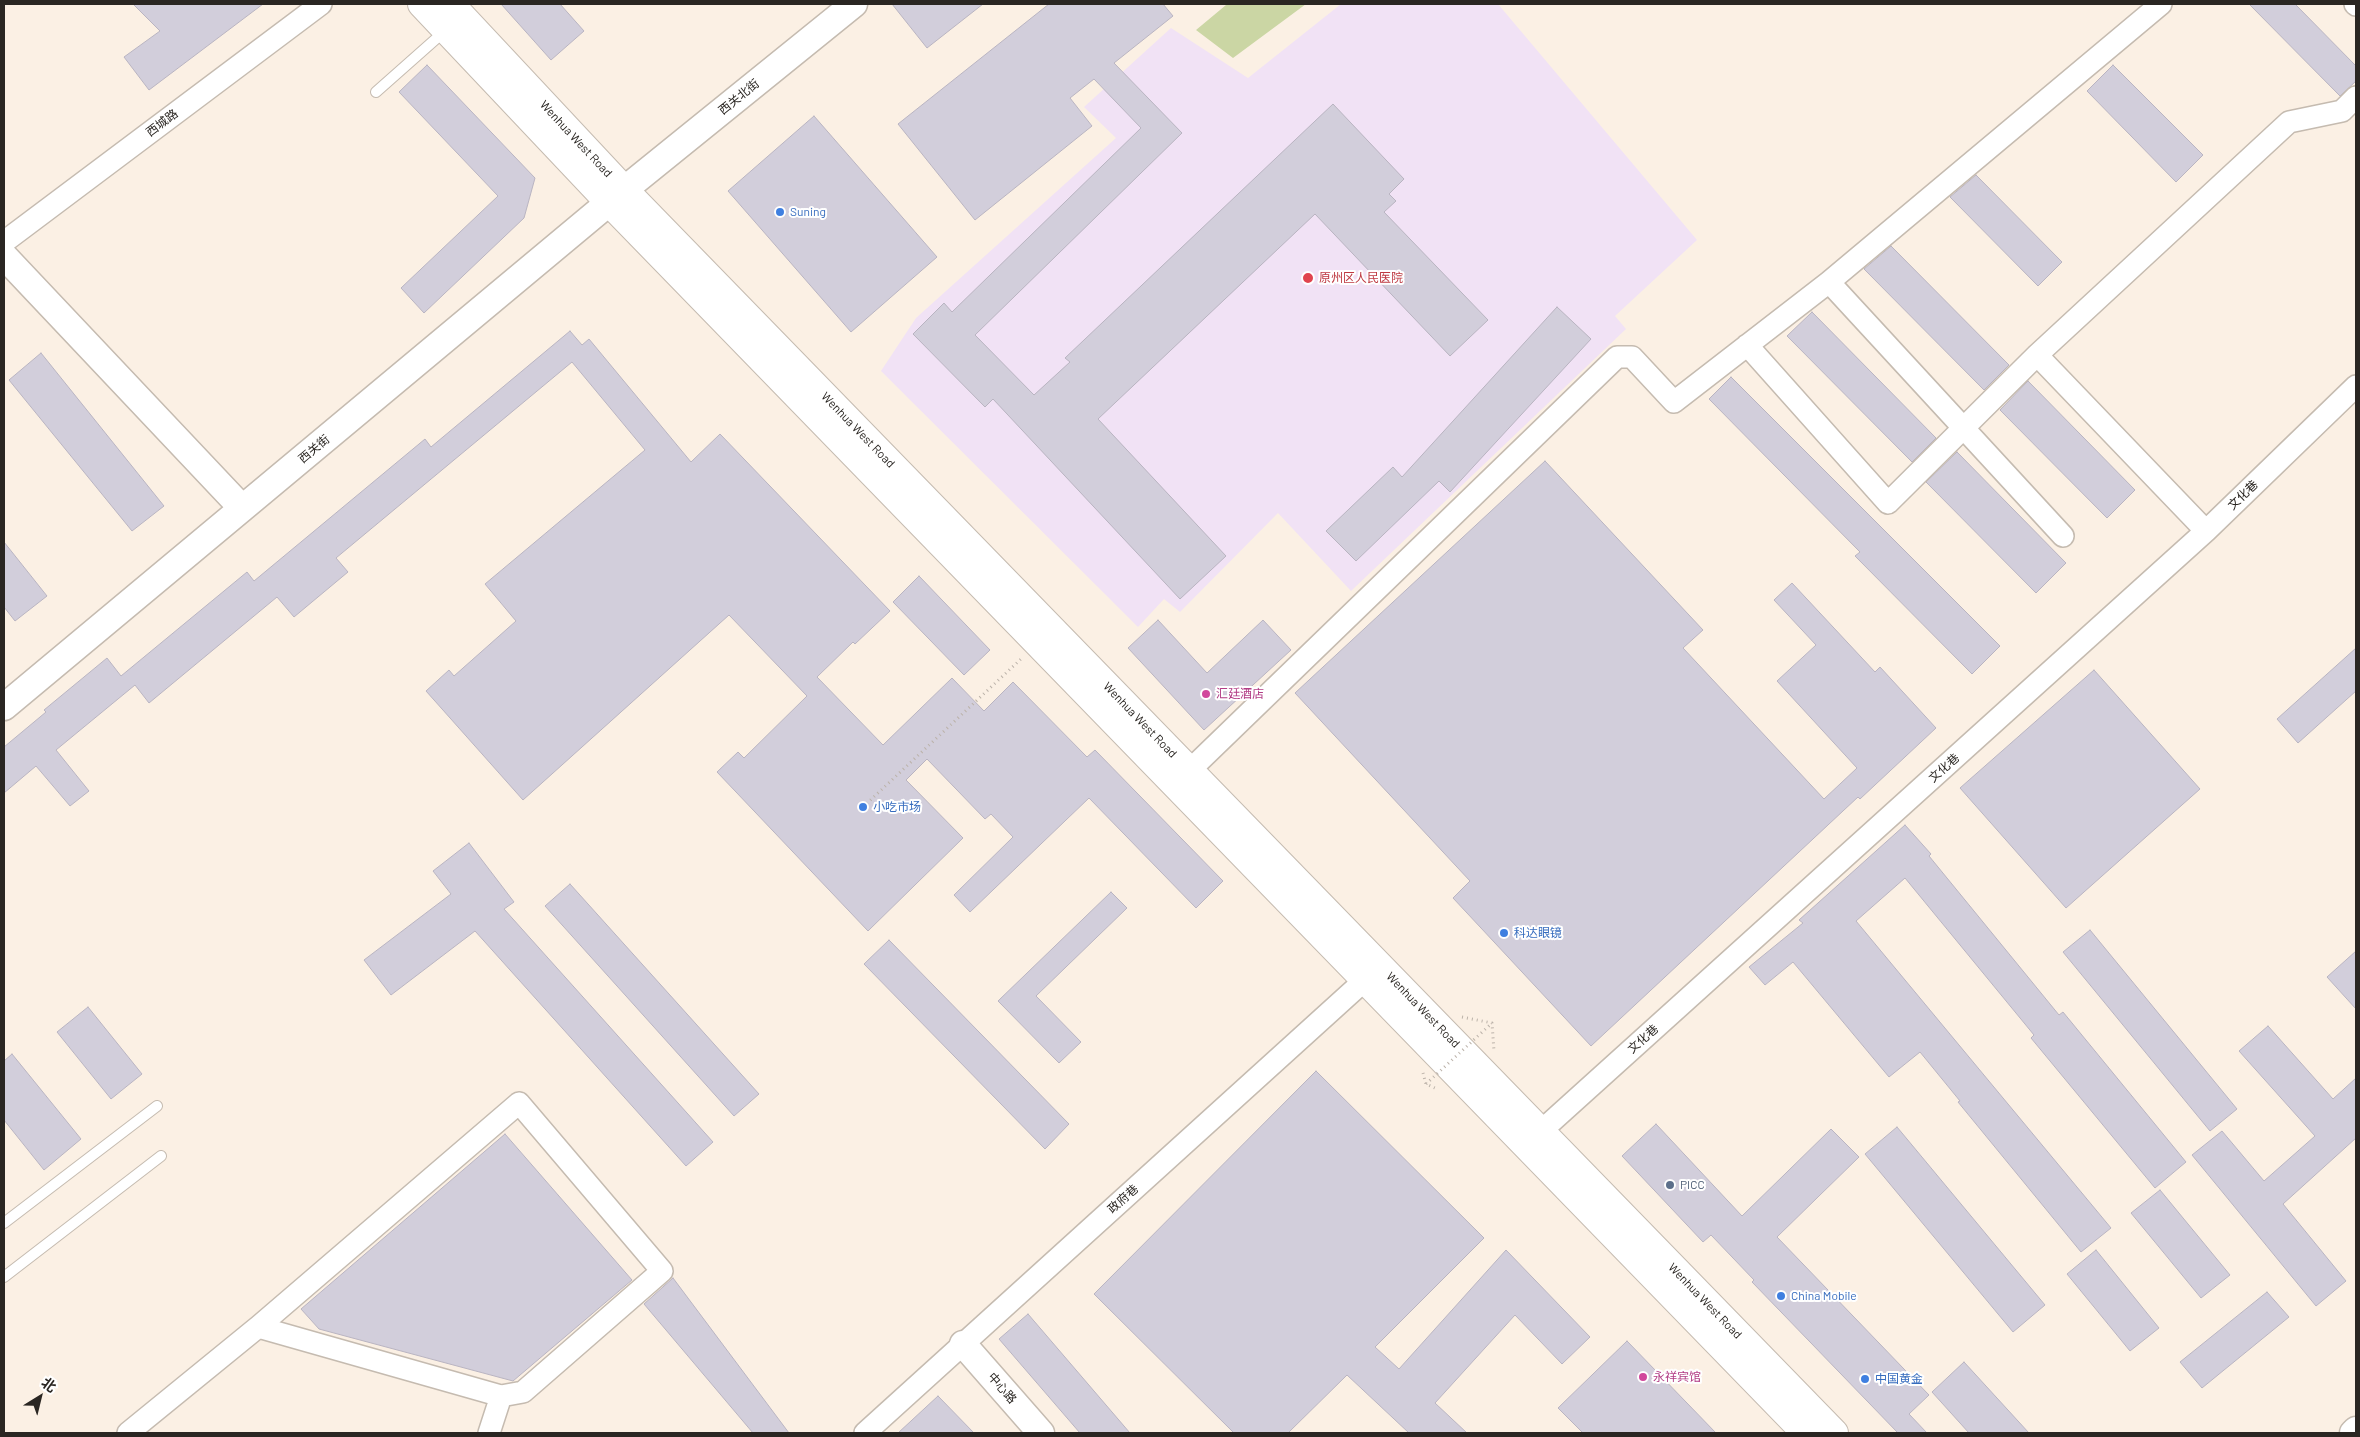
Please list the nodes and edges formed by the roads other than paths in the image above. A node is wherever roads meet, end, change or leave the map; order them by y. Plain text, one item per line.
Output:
1 (321, 4) edge
2 (422, 4) edge
3 (854, 4) edge
4 (2162, 4) edge
5 (448, 17) edge
6 (376, 92) dead end
7 (2356, 97) edge
8 (617, 197) junction
9 (4, 242) edge
10 (4, 256) edge
11 (1829, 282) junction
12 (1747, 345) junction
13 (2037, 355) junction
14 (2356, 386) edge
15 (1963, 427) junction
16 (242, 508) junction
17 (2206, 531) junction
18 (2064, 536) dead end
19 (4, 708) edge
20 (1190, 770) junction
21 (1373, 973) junction
22 (157, 1106) dead end
23 (1533, 1138) junction
24 (161, 1156) dead end
25 (4, 1223) edge
26 (4, 1277) edge
27 (258, 1327) junction
28 (963, 1344) junction
29 (501, 1396) junction
30 (2356, 1430) edge
31 (128, 1433) edge
32 (488, 1433) edge
33 (866, 1433) edge
34 (1041, 1433) edge
35 (1806, 1433) edge
36 (1834, 1433) edge
37 (2353, 1433) edge

1 - 9 street, 西城路
2 - 5 main road, Wenhua West Road
3 - 8 street, 西关北街
4 - 11 street
5 - 6 lane
5 - 8 main road, Wenhua West Road
7 - 13 street
8 - 16 street, 西关街
8 - 20 main road, Wenhua West Road
8 - 21 main road, Wenhua West Road
10 - 16 street
11 - 12 street
11 - 15 street
12 - 15 street
12 - 20 street
13 - 15 street
13 - 17 street
14 - 17 street, 文化巷
15 - 18 street
16 - 19 street, 西关街
17 - 23 street, 文化巷
20 - 21 main road, Wenhua West Road
21 - 23 main road, Wenhua West Road
21 - 28 street, 政府巷
22 - 25 lane
23 - 35 main road, Wenhua West Road
23 - 36 main road, Wenhua West Road
24 - 26 lane
27 - 29 street
27 - 29 street
27 - 31 street
28 - 33 street, 政府巷
28 - 34 street, 中心路
29 - 32 street
30 - 37 street

